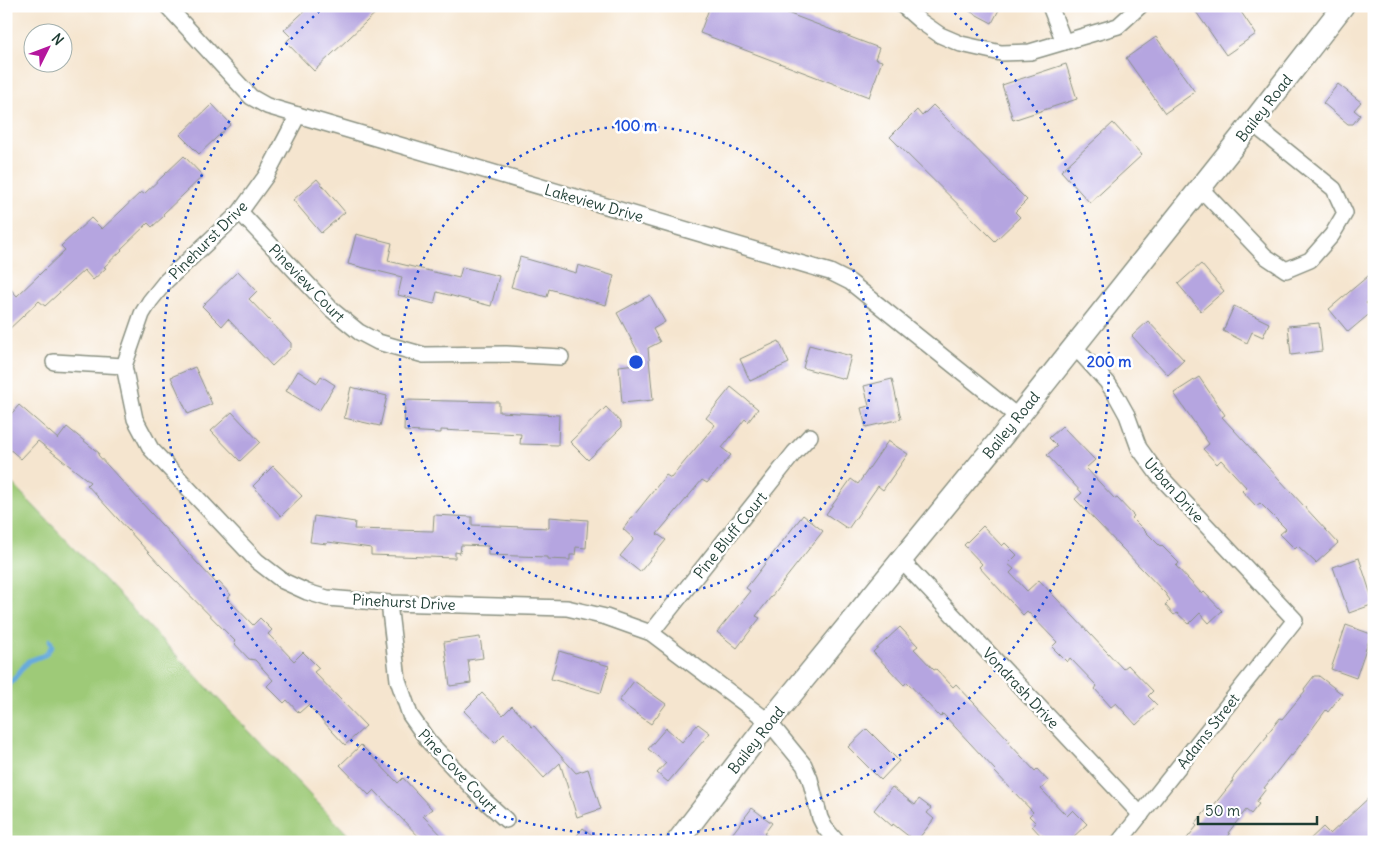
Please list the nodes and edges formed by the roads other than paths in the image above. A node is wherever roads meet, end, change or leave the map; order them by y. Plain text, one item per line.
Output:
1 (167, 6) edge
2 (903, 6) edge
3 (1050, 6) edge
4 (1140, 6) edge
5 (1343, 6) edge
6 (1064, 42) junction
7 (298, 115) junction
8 (1252, 123) junction
9 (1200, 188) junction
10 (240, 212) junction
11 (1074, 346) junction
12 (561, 357) dead end
13 (54, 362) dead end
14 (124, 366) junction
15 (1018, 416) junction
16 (810, 436) dead end
17 (902, 561) junction
18 (389, 603) junction
19 (1296, 620) joint
20 (651, 633) junction
21 (769, 722) junction
22 (1141, 815) junction
23 (506, 820) dead end
24 (677, 842) edge
25 (837, 842) edge
26 (1120, 842) edge

1 - 7 street, Lakeview Drive
2 - 6 street
3 - 6 street
4 - 6 street
5 - 8 street, Bailey Road
7 - 10 street, Pinehurst Drive
7 - 15 street, Lakeview Drive
8 - 9 street, Bailey Road
8 - 9 street
9 - 11 street, Bailey Road
10 - 12 street, Pineview Court
10 - 14 street, Pinehurst Drive
11 - 15 street, Bailey Road
11 - 19 street, Urban Drive
13 - 14 street
14 - 18 street, Pinehurst Drive
15 - 17 street, Bailey Road
16 - 20 street, Pine Bluff Court
17 - 21 street, Bailey Road
17 - 22 street, Vondrash Drive
18 - 20 street, Pinehurst Drive
18 - 23 street, Pine Cove Court
19 - 22 street, Adams Street
20 - 21 street, Pinehurst Drive
21 - 24 street, Bailey Road
21 - 25 street, Pinehurst Drive
22 - 26 street, Adams Street

